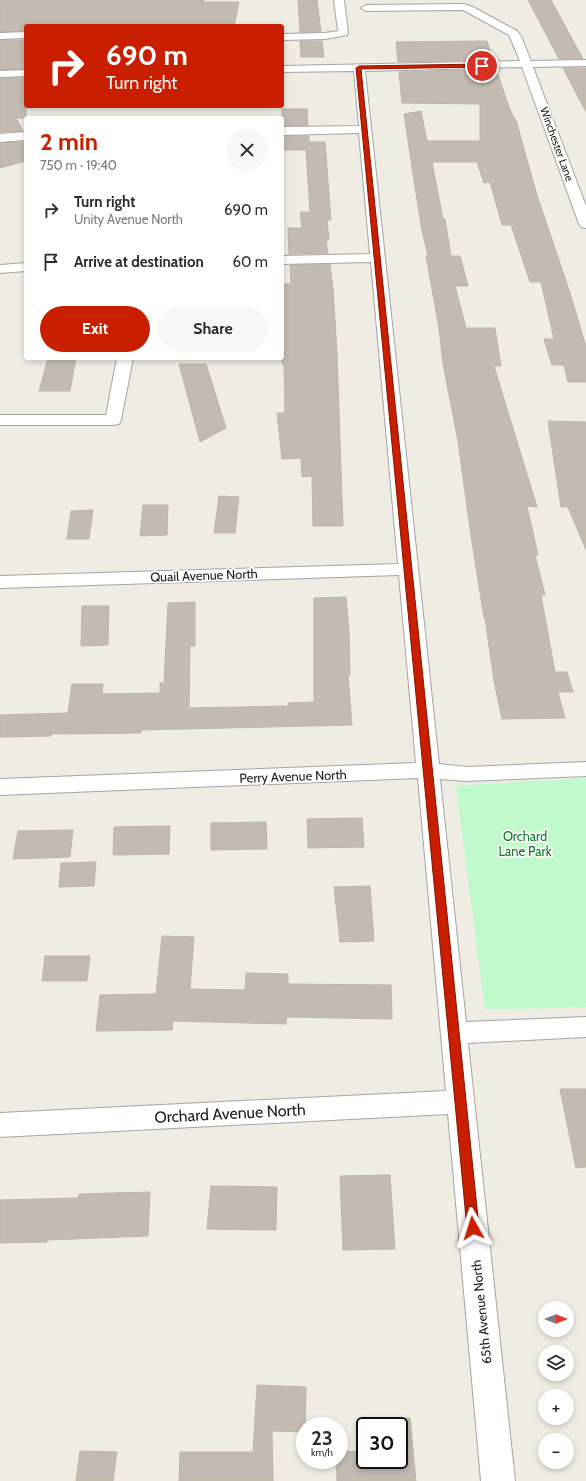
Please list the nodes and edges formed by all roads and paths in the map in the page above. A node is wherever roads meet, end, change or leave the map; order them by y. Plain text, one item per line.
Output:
1 (339, 0) edge
2 (364, 4) edge
3 (369, 19) dead end
4 (24, 35) edge
5 (0, 36) edge
6 (284, 37) edge
7 (586, 63) edge
8 (528, 65) junction
9 (359, 68) junction
10 (284, 69) edge
11 (24, 73) edge
12 (0, 74) edge
13 (365, 129) junction
14 (284, 131) edge
15 (24, 136) edge
16 (0, 138) edge
17 (586, 224) edge
18 (377, 258) junction
19 (284, 260) edge
20 (24, 267) edge
21 (0, 269) edge
22 (125, 360) edge
23 (0, 420) edge
24 (409, 569) junction
25 (0, 582) edge
26 (586, 769) edge
27 (429, 770) junction
28 (0, 787) edge
29 (586, 1028) edge
30 (454, 1034) junction
31 (460, 1102) junction
32 (0, 1125) edge
33 (498, 1481) edge

1 - 6 street
2 - 3 street
2 - 8 street, Winchester Lane
4 - 5 street
7 - 8 street
8 - 9 street
8 - 17 street, Winchester Lane
9 - 10 street
9 - 13 street, 65th Avenue North
11 - 12 street
13 - 14 street
13 - 18 street, 65th Avenue North
15 - 16 street
18 - 19 street
18 - 24 street, 65th Avenue North
20 - 21 street
22 - 23 street
24 - 25 street, Quail Avenue North
24 - 27 street, 65th Avenue North
26 - 27 street, Perry Avenue North
27 - 28 street, Perry Avenue North
27 - 30 street, 65th Avenue North
29 - 30 street
30 - 31 street, 65th Avenue North
31 - 32 street, Orchard Avenue North
31 - 33 street, 65th Avenue North

